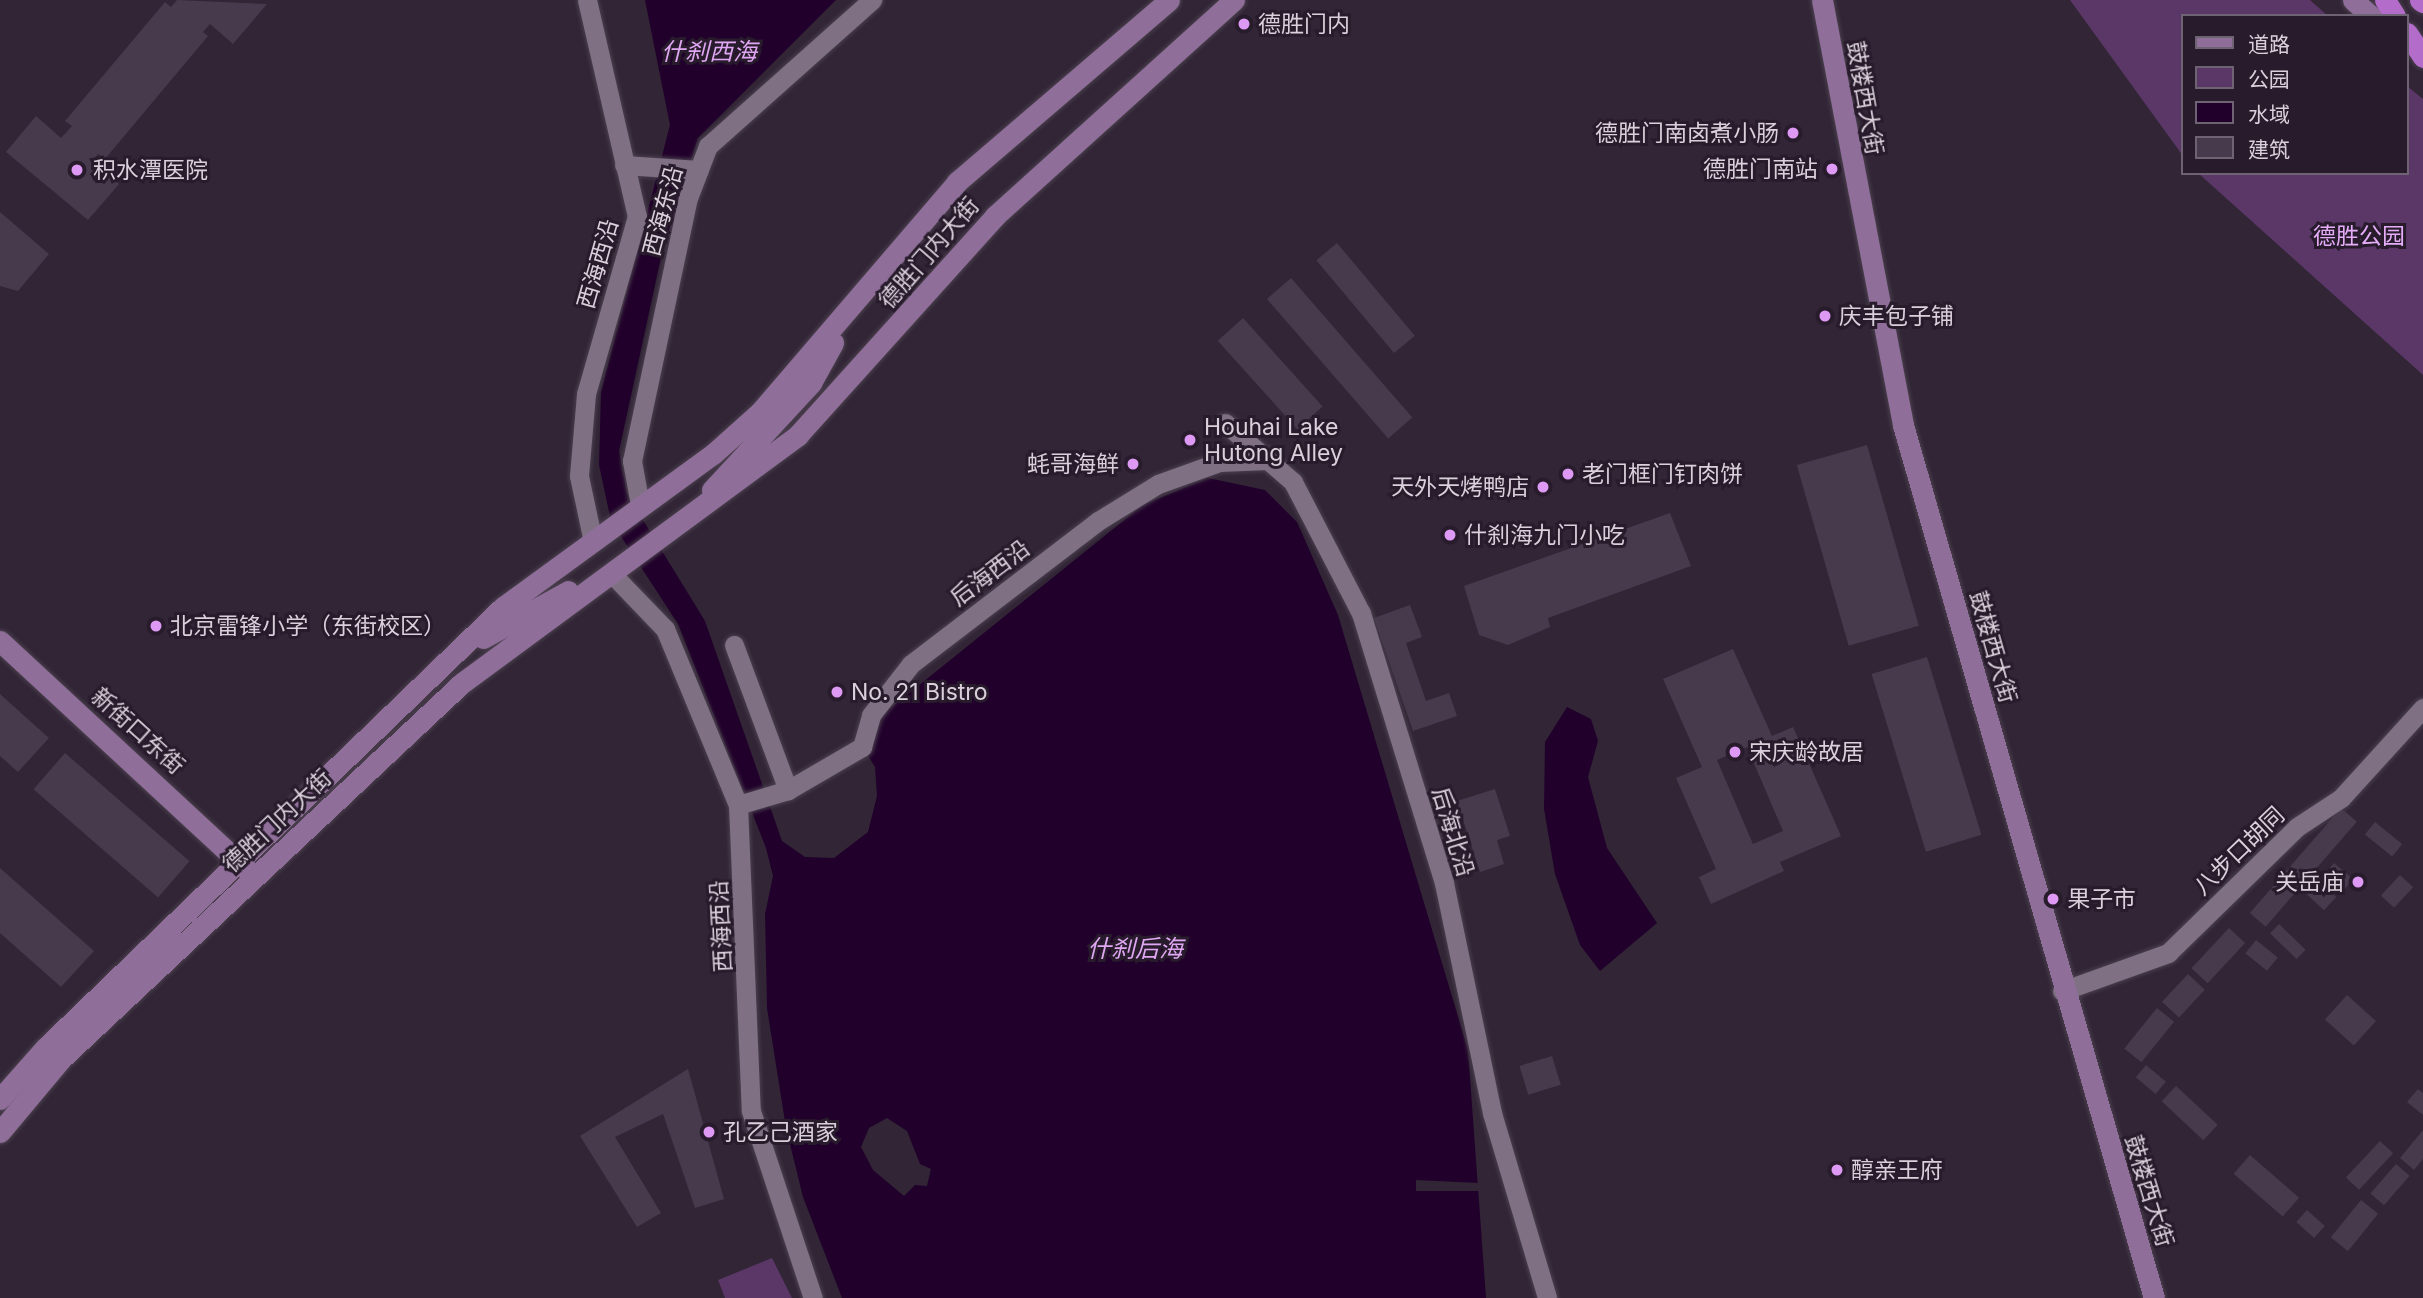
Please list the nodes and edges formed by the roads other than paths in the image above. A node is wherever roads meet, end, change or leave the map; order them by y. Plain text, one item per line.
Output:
1 (587, 0) edge
2 (872, 0) edge
3 (1169, 0) edge
4 (1234, 0) edge
5 (1822, 0) edge
6 (2353, 0) edge
7 (2369, 14) edge
8 (2409, 36) edge
9 (2409, 51) edge
10 (2423, 57) edge
11 (2423, 63) edge
12 (633, 166) junction
13 (694, 170) junction
14 (848, 314) junction
15 (1225, 423) dead end
16 (1268, 460) junction
17 (640, 505) junction
18 (661, 535) junction
19 (593, 542) junction
20 (609, 572) junction
21 (0, 641) edge
22 (734, 645) dead end
23 (440, 665) junction
24 (2423, 708) edge
25 (788, 790) junction
26 (738, 805) junction
27 (240, 859) junction
28 (254, 879) junction
29 (2062, 991) junction
30 (0, 1099) edge
31 (0, 1132) edge
32 (813, 1298) edge
33 (1547, 1298) edge
34 (2154, 1298) edge

1 - 12 street, 西海西沿
2 - 13 street, 西海东沿
3 - 14 main road, 德胜门内大街
4 - 18 main road, 德胜门内大街
5 - 29 main road, 鼓楼西大街
6 - 7 main road
8 - 10 highway
9 - 11 main road
12 - 13 street
12 - 19 street, 西海西沿
13 - 17 street, 西海东沿
14 - 17 main road, 德胜门内大街
14 - 18 main road, 德胜门内大街
15 - 16 street, 后海北沿
16 - 25 street, 后海西沿
16 - 33 street, 后海北沿
17 - 19 main road, 德胜门内大街
18 - 20 main road
19 - 23 main road, 德胜门内大街
20 - 23 main road, 德胜门内大街
20 - 26 street, 西海西沿
20 - 28 main road, 德胜门内大街
21 - 27 main road, 新街口东街
22 - 25 street
23 - 27 main road, 德胜门内大街
24 - 29 street, 八步口胡同
25 - 26 street, 后海西沿
26 - 32 street, 西海西沿
27 - 28 main road, 新街口东街
27 - 30 main road, 德胜门内大街
28 - 31 main road, 德胜门内大街
29 - 34 main road, 鼓楼西大街

